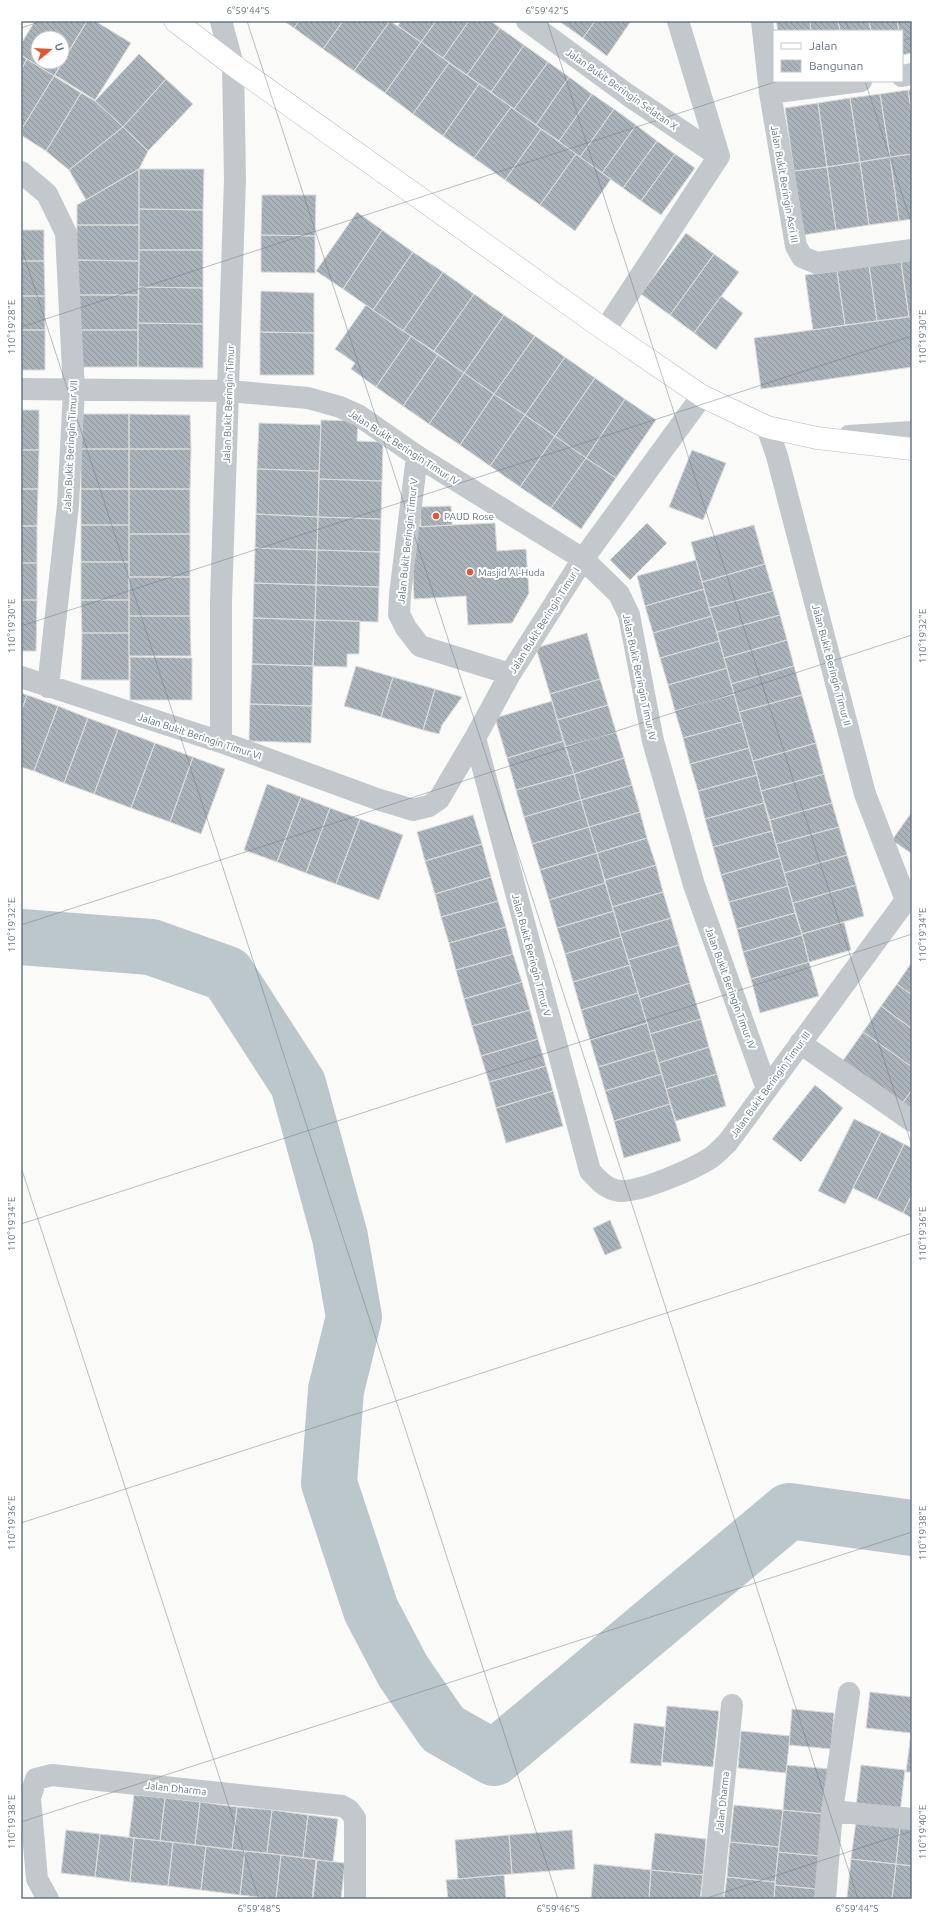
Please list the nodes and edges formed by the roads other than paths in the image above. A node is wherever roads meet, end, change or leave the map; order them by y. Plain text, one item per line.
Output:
1 (175, 21) edge
2 (222, 21) edge
3 (527, 21) edge
4 (678, 21) edge
5 (762, 21) edge
6 (233, 65) junction
7 (853, 82) edge
8 (770, 93) junction
9 (719, 156) junction
10 (21, 172) edge
11 (912, 250) edge
12 (605, 330) junction
13 (21, 389) edge
14 (74, 390) junction
15 (229, 391) junction
16 (702, 396) junction
17 (767, 427) junction
18 (912, 432) edge
19 (817, 438) junction
20 (912, 449) edge
21 (417, 456) junction
22 (583, 559) junction
23 (510, 674) junction
24 (21, 677) edge
25 (48, 687) junction
26 (475, 738) junction
27 (221, 742) junction
28 (377, 799) joint
29 (909, 896) edge
30 (800, 1043) junction
31 (767, 1089) junction
32 (912, 1121) edge
33 (590, 1171) joint
34 (849, 1693) dead end
35 (732, 1705) dead end
36 (832, 1811) junction
37 (912, 1819) edge
38 (48, 1899) edge
39 (355, 1899) edge
40 (712, 1899) edge
41 (825, 1899) edge

1 - 6 street
2 - 6 street, Jalan Bukit Beringin Timur
3 - 9 street, Jalan Bukit Beringin Selatan X
4 - 9 street
5 - 8 street, Jalan Bukit Beringin Asri III
6 - 12 street
6 - 15 street, Jalan Bukit Beringin Timur
7 - 8 street
8 - 11 street, Jalan Bukit Beringin Asri III
9 - 12 street
10 - 14 street, Jalan Bukit Beringin Timur VII
12 - 16 street
13 - 14 street, Jalan Bukit Beringin Timur IV
14 - 15 street, Jalan Bukit Beringin Timur IV
14 - 25 street, Jalan Bukit Beringin Timur VII
15 - 21 street, Jalan Bukit Beringin Timur IV
15 - 27 street, Jalan Bukit Beringin Timur
16 - 17 street
16 - 22 street, Jalan Bukit Beringin Timur I
17 - 19 street
17 - 29 street, Jalan Bukit Beringin Timur II
18 - 19 street
19 - 20 street
21 - 22 street, Jalan Bukit Beringin Timur IV
21 - 23 street, Jalan Bukit Beringin Timur V
22 - 23 street, Jalan Bukit Beringin Timur I
22 - 31 street, Jalan Bukit Beringin Timur IV
23 - 26 street, Jalan Bukit Beringin Timur I
24 - 25 street, Jalan Bukit Beringin Timur VI
25 - 27 street, Jalan Bukit Beringin Timur VI
26 - 28 street, Jalan Bukit Beringin Timur I
26 - 33 street, Jalan Bukit Beringin Timur V
27 - 28 street, Jalan Bukit Beringin Timur VI
29 - 30 street, Jalan Bukit Beringin Timur III
30 - 31 street, Jalan Bukit Beringin Timur III
30 - 32 street
31 - 33 street, Jalan Bukit Beringin Timur III
34 - 36 street
35 - 40 street, Jalan Dharma
36 - 37 street
36 - 41 street
38 - 39 street, Jalan Dharma

